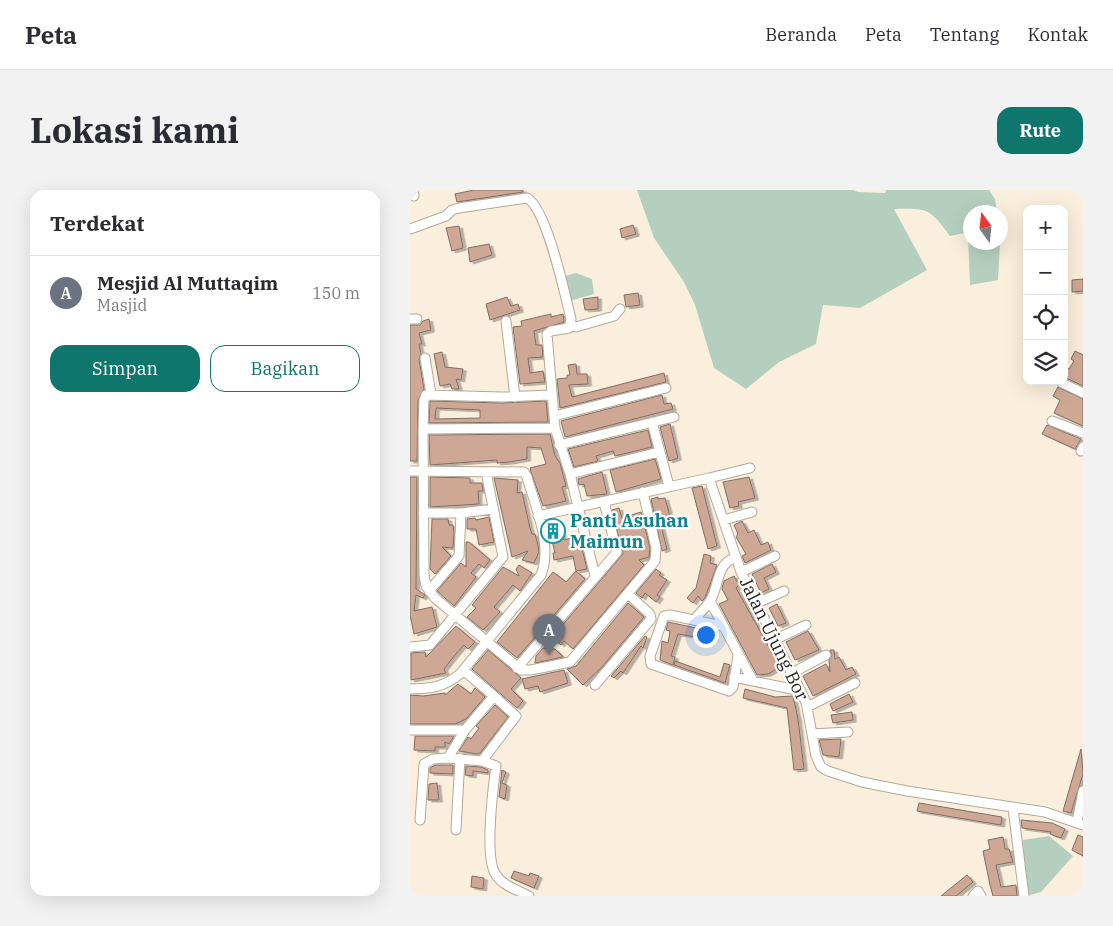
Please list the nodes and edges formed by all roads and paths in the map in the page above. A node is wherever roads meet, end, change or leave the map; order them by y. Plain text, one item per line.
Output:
1 (410, 229) edge
2 (620, 309) dead end
3 (506, 321) dead end
4 (571, 325) junction
5 (425, 358) dead end
6 (1066, 385) edge
7 (666, 388) dead end
8 (1083, 393) edge
9 (431, 394) junction
10 (551, 395) junction
11 (515, 397) junction
12 (554, 416) junction
13 (674, 417) dead end
14 (1052, 421) dead end
15 (652, 422) junction
16 (555, 428) junction
17 (423, 430) junction
18 (1083, 433) edge
19 (559, 445) junction
20 (660, 452) junction
21 (750, 468) dead end
22 (410, 471) edge
23 (423, 471) junction
24 (486, 472) junction
25 (570, 474) junction
26 (709, 478) junction
27 (669, 486) junction
28 (643, 492) junction
29 (604, 502) junction
30 (578, 508) junction
31 (493, 509) junction
32 (752, 512) dead end
33 (423, 513) junction
34 (460, 513) junction
35 (538, 516) junction
36 (724, 520) junction
37 (774, 556) dead end
38 (735, 558) junction
39 (740, 572) junction
40 (595, 576) junction
41 (784, 591) dead end
42 (429, 592) junction
43 (628, 594) junction
44 (710, 601) junction
45 (755, 604) junction
46 (456, 615) junction
47 (694, 620) junction
48 (806, 625) dead end
49 (722, 626) junction
50 (774, 640) junction
51 (487, 642) junction
52 (410, 648) edge
53 (738, 655) junction
54 (826, 655) dead end
55 (517, 668) junction
56 (463, 670) junction
57 (792, 673) junction
58 (734, 677) junction
59 (753, 681) junction
60 (855, 683) dead end
61 (594, 686) dead end
62 (410, 689) edge
63 (801, 691) junction
64 (494, 696) junction
65 (808, 707) junction
66 (410, 730) edge
67 (465, 730) junction
68 (848, 732) dead end
69 (812, 734) junction
70 (448, 758) junction
71 (460, 758) junction
72 (482, 761) junction
73 (1083, 791) edge
74 (1014, 808) junction
75 (420, 820) dead end
76 (1080, 824) edge
77 (456, 830) dead end
78 (529, 896) edge
79 (973, 896) edge
80 (981, 896) edge
81 (1024, 896) edge

1 - 4 street
2 - 4 street
3 - 11 street
4 - 10 street
5 - 9 street
6 - 8 street
7 - 12 street
9 - 11 street
9 - 17 street
10 - 11 street
10 - 12 street
12 - 16 street
13 - 15 street
14 - 18 street
15 - 19 street
15 - 20 street
16 - 17 street
16 - 19 street
17 - 23 street
19 - 25 street
20 - 25 street
20 - 27 street
21 - 26 street
22 - 23 street
23 - 24 street
23 - 33 street
24 - 31 street
24 - 35 street
25 - 30 street
26 - 27 street
26 - 36 street, Jalan Ujung Bor
27 - 28 street
28 - 29 street
28 - 43 street
29 - 30 street
29 - 40 street
30 - 35 street
30 - 40 street
31 - 34 street
31 - 46 street
32 - 36 street
33 - 34 street
33 - 42 street
34 - 42 street
35 - 51 street
36 - 38 street, Jalan Ujung Bor
37 - 39 street
38 - 39 street, Jalan Ujung Bor
38 - 44 street
39 - 45 street, Jalan Ujung Bor
40 - 55 street
41 - 45 street
42 - 46 street
43 - 55 street
43 - 61 street
44 - 47 street
44 - 49 street
45 - 50 street, Jalan Ujung Bor
46 - 51 street
46 - 52 street
47 - 49 street
47 - 58 street
48 - 50 street
49 - 53 street
50 - 57 street, Jalan Ujung Bor
51 - 55 street
51 - 56 street
53 - 58 street
53 - 59 street
54 - 57 street
56 - 62 street
56 - 64 street
57 - 63 street, Jalan Ujung Bor
58 - 59 street
59 - 63 street
60 - 65 street
63 - 65 street, Jalan Ujung Bor
64 - 67 street
64 - 72 street
65 - 69 street, Jalan Ujung Bor
66 - 67 street
67 - 70 street
68 - 69 street
69 - 74 street, Jalan Ujung Bor
70 - 71 street
70 - 75 street
71 - 72 street
71 - 77 street
72 - 78 street
73 - 76 street
74 - 76 street, Jalan Ujung Bor
74 - 81 street
79 - 80 street

